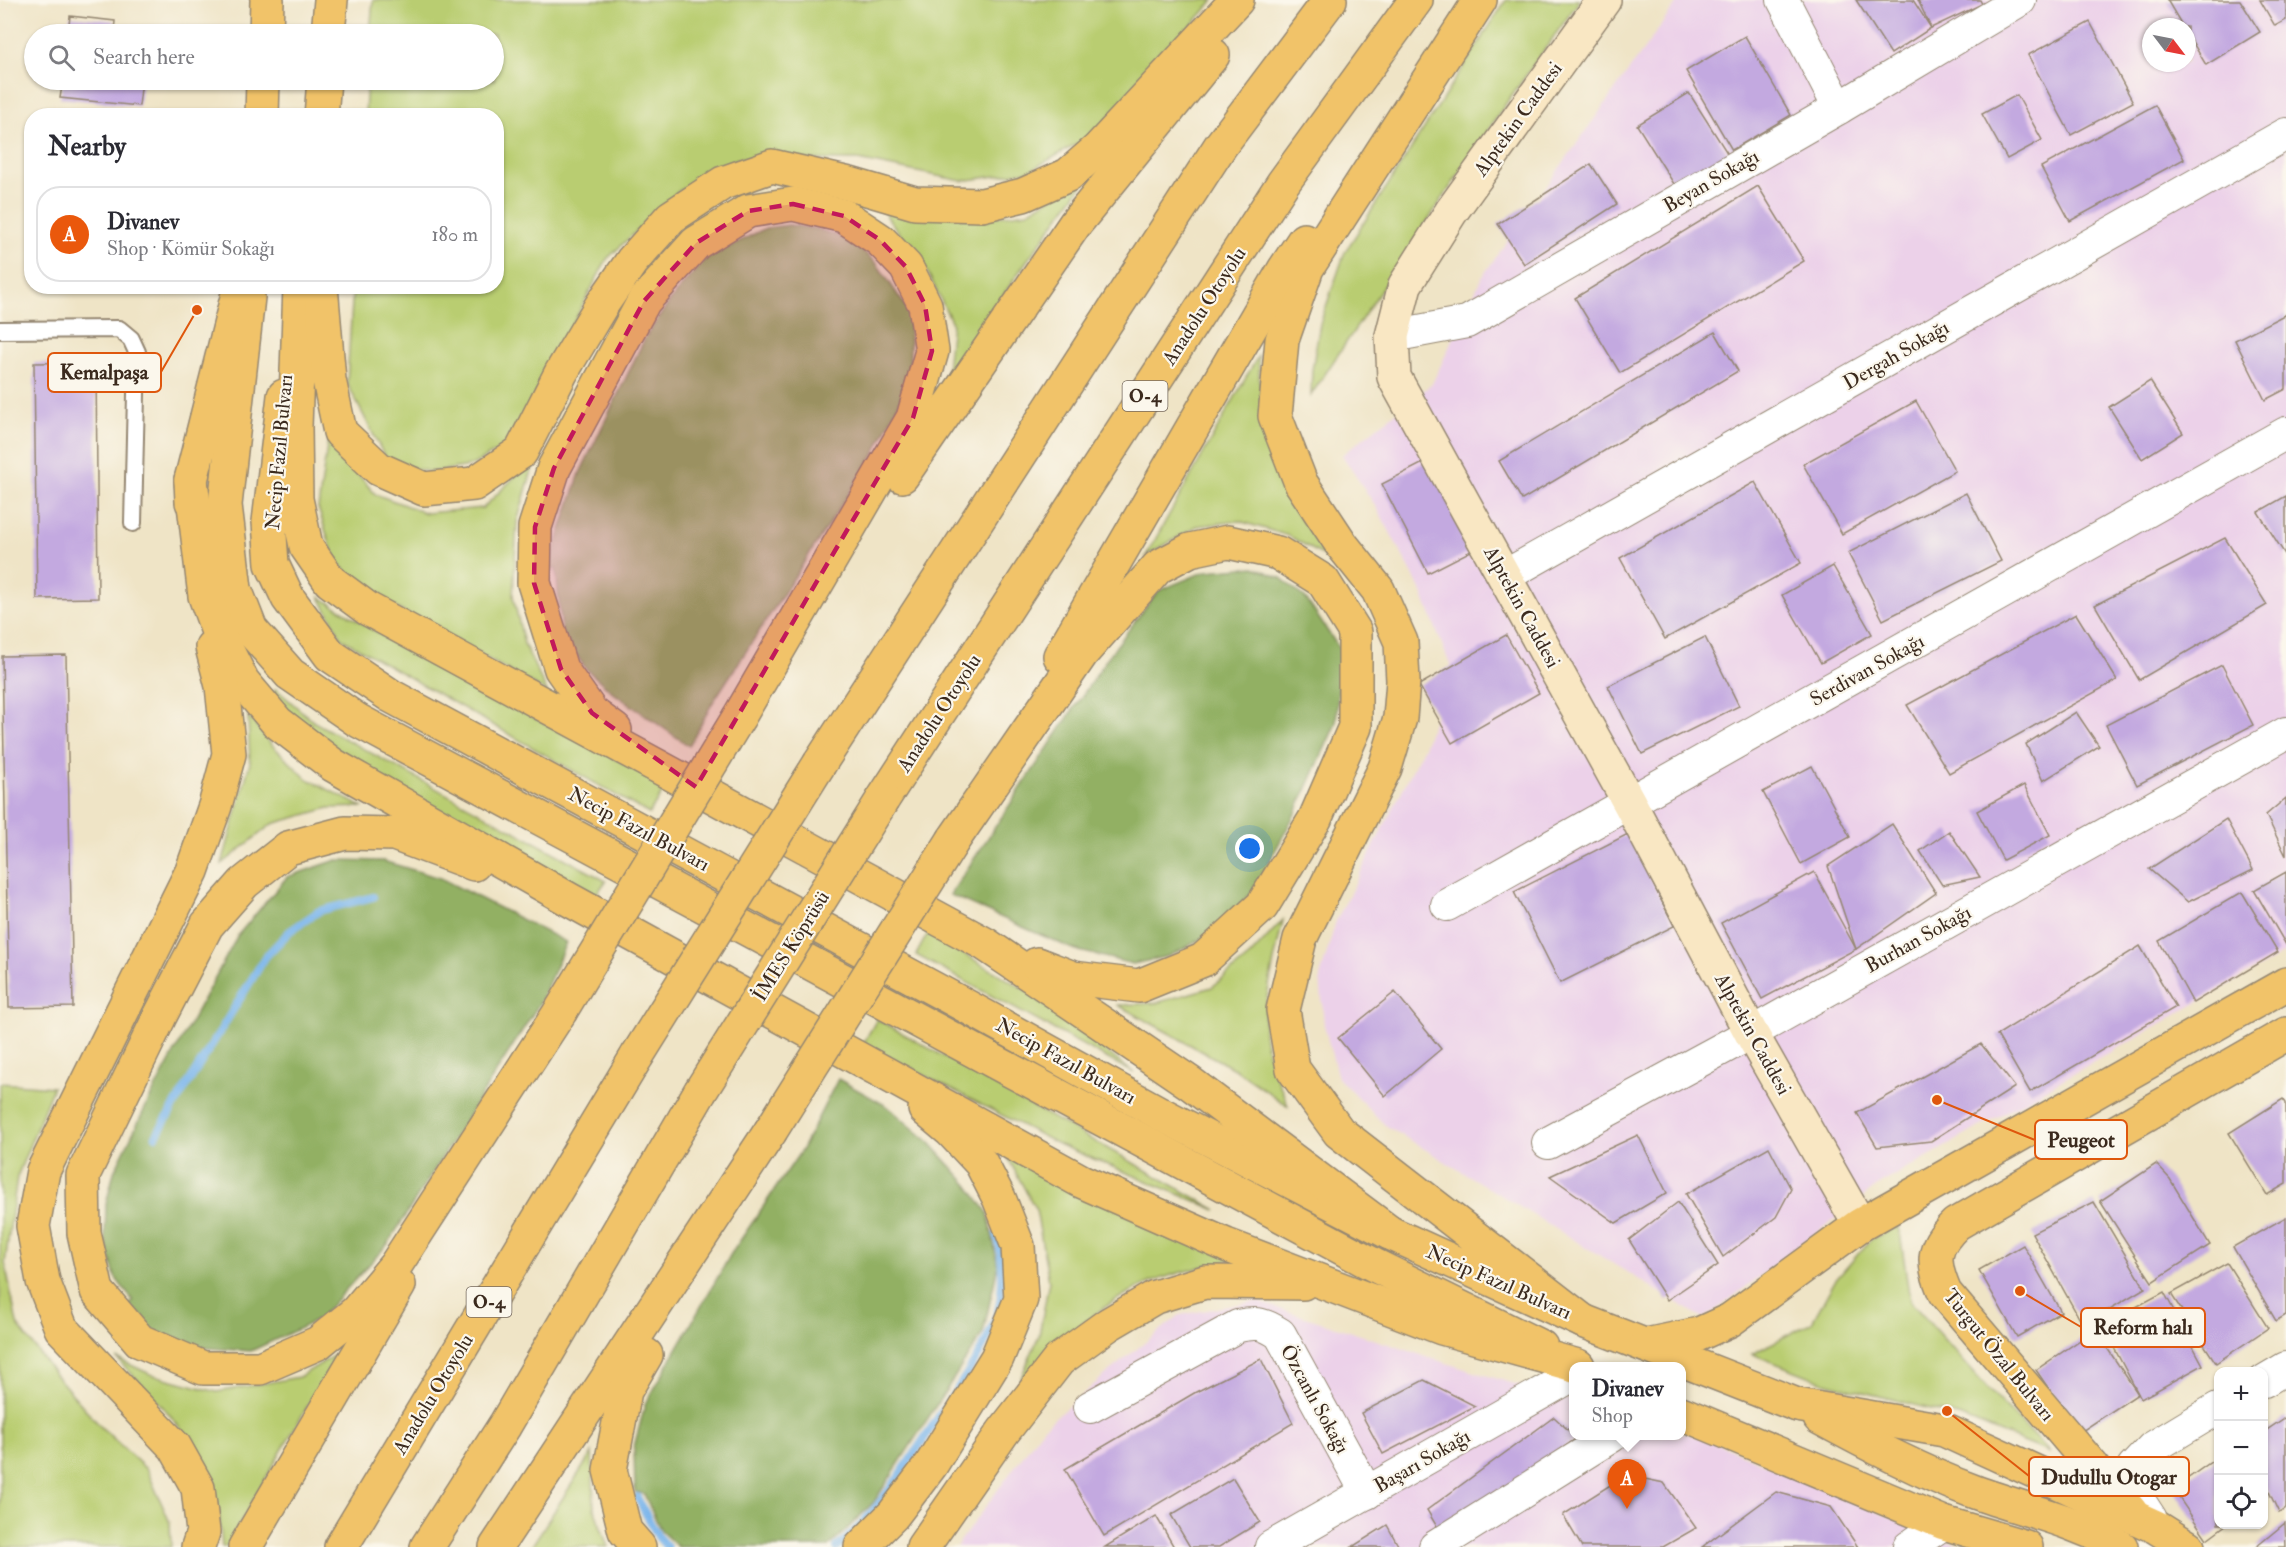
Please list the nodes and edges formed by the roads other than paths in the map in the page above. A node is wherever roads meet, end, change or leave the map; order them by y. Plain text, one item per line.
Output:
1 (267, 0) edge
2 (330, 0) edge
3 (1237, 0) edge
4 (1258, 0) edge
5 (1330, 0) edge
6 (1416, 0) edge
7 (1459, 0) edge
8 (1480, 0) edge
9 (1604, 0) edge
10 (1783, 0) edge
11 (2020, 0) edge
12 (266, 24) edge
13 (329, 24) edge
14 (263, 90) edge
15 (323, 90) edge
16 (262, 108) edge
17 (322, 108) edge
18 (1839, 108) junction
19 (2286, 134) edge
20 (238, 294) edge
21 (248, 294) edge
22 (297, 294) edge
23 (298, 294) edge
24 (322, 294) edge
25 (0, 330) edge
26 (1392, 336) junction
27 (2286, 433) edge
28 (191, 480) junction
29 (133, 523) dead end
30 (1505, 576) junction
31 (739, 717) junction
32 (2286, 733) edge
33 (681, 779) junction
34 (883, 799) joint
35 (1630, 804) junction
36 (954, 840) junction
37 (570, 900) junction
38 (1447, 905) dead end
39 (985, 944) junction
40 (2286, 984) edge
41 (560, 1012) junction
42 (1752, 1033) junction
43 (2286, 1034) edge
44 (878, 1068) junction
45 (770, 1132) junction
46 (1548, 1143) dead end
47 (1860, 1224) junction
48 (1390, 1233) junction
49 (1583, 1321) junction
50 (1442, 1328) junction
51 (1646, 1345) junction
52 (1572, 1362) edge
53 (1569, 1363) edge
54 (2286, 1368) edge
55 (1569, 1377) edge
56 (2268, 1379) edge
57 (1797, 1406) junction
58 (1090, 1407) dead end
59 (2214, 1410) edge
60 (1686, 1415) edge
61 (1606, 1440) edge
62 (1367, 1493) junction
63 (1944, 1523) junction
64 (2139, 1531) edge
65 (198, 1547) edge
66 (245, 1547) edge
67 (341, 1547) edge
68 (427, 1547) edge
69 (496, 1547) edge
70 (639, 1547) edge
71 (861, 1547) edge
72 (923, 1547) edge
73 (1271, 1547) edge
74 (1435, 1547) edge
75 (1909, 1547) edge
76 (2026, 1547) edge
77 (2188, 1547) edge

1 - 12 main road
2 - 13 main road
3 - 24 main road
4 - 31 main road
5 - 67 main road, Anadolu Otoyolu / O-4, bridge
6 - 34 main road, Anadolu Otoyolu / O-4
7 - 36 main road
8 - 49 main road
9 - 26 main road, Alptekin Caddesi
10 - 18 street
11 - 18 street, Beyan Sokağı
14 - 16 main road
15 - 17 main road
18 - 26 street, Beyan Sokağı
19 - 30 street, Dergah Sokağı
20 - 28 main road
21 - 52 main road, Necip Fazıl Bulvarı
22 - 48 main road, Necip Fazıl Bulvarı
23 - 33 main road
25 - 29 lane
26 - 30 main road, Alptekin Caddesi
27 - 35 street, Serdivan Sokağı
28 - 37 main road
28 - 65 main road
30 - 35 main road, Alptekin Caddesi
31 - 33 main road
31 - 41 main road, bridge
32 - 42 street, Burhan Sokağı
33 - 39 main road
34 - 68 main road, İMES Köprüsü / O-4, bridge
35 - 38 street, Serdivan Sokağı
35 - 42 main road, Alptekin Caddesi
36 - 39 main road
36 - 45 main road, bridge
37 - 41 main road
37 - 44 main road
39 - 48 main road
40 - 47 main road
41 - 66 main road
42 - 46 street, Burhan Sokağı
42 - 47 main road, Alptekin Caddesi
43 - 64 main road, Turgut Özal Bulvarı
44 - 50 main road
44 - 71 main road
45 - 69 main road
45 - 70 main road
47 - 51 main road
48 - 49 main road, Necip Fazıl Bulvarı
49 - 51 main road, Necip Fazıl Bulvarı
50 - 53 main road
50 - 72 main road
51 - 57 main road, Necip Fazıl Bulvarı
54 - 56 street
55 - 62 street, Başarı Sokağı
57 - 64 main road
57 - 64 main road, Necip Fazıl Bulvarı
58 - 62 street, Özcanlı Sokağı
59 - 64 street
60 - 63 main road
61 - 74 street
62 - 73 street, Başarı Sokağı
63 - 75 street
63 - 76 main road
64 - 77 main road, Necip Fazıl Bulvarı

